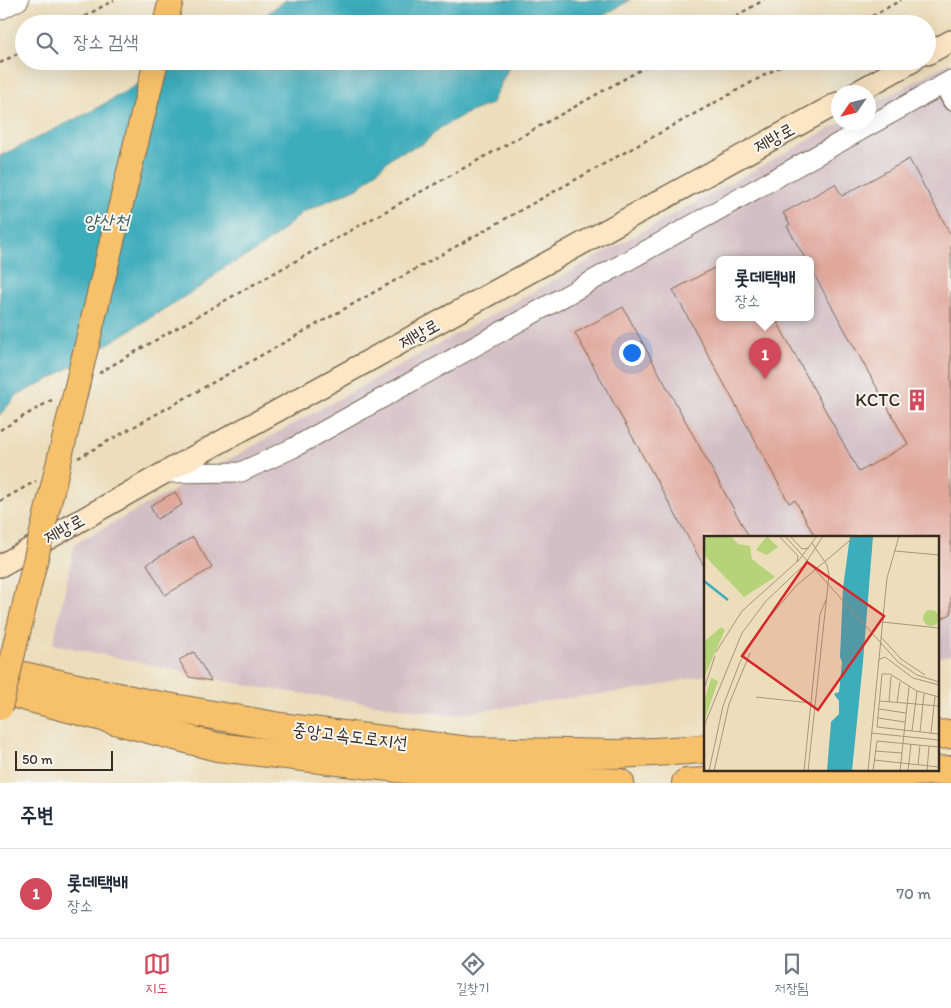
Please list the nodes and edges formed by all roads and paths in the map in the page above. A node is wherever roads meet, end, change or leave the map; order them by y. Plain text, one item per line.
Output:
1 (19, 0) edge
2 (114, 0) edge
3 (171, 0) edge
4 (764, 0) edge
5 (901, 0) edge
6 (0, 10) edge
7 (87, 15) edge
8 (167, 15) edge
9 (738, 15) edge
10 (874, 15) edge
11 (951, 40) edge
12 (936, 49) edge
13 (15, 55) edge
14 (0, 63) edge
15 (154, 70) edge
16 (640, 70) edge
17 (774, 70) edge
18 (897, 70) edge
19 (946, 83) edge
20 (870, 85) edge
21 (951, 102) edge
22 (831, 107) edge
23 (94, 376) dead end
24 (60, 396) dead end
25 (0, 430) edge
26 (78, 458) dead end
27 (164, 473) junction
28 (43, 477) dead end
29 (0, 501) edge
30 (0, 566) edge
31 (0, 671) edge
32 (0, 690) edge
33 (0, 708) edge
34 (951, 734) edge
35 (938, 735) edge
36 (704, 749) edge
37 (951, 770) edge
38 (620, 783) edge
39 (686, 783) edge

1 - 6 street
2 - 7 path
3 - 8 main road
4 - 9 path
5 - 10 path
11 - 12 main road
13 - 14 path
15 - 33 main road, bridge
16 - 23 path
17 - 26 path
18 - 20 main road
19 - 21 street
19 - 27 street
22 - 27 main road, 제방로
24 - 25 path
27 - 30 main road, 제방로
28 - 29 path
31 - 36 highway, 중앙고속도로지선
32 - 38 highway, 중앙고속도로지선
34 - 35 highway
37 - 39 highway

